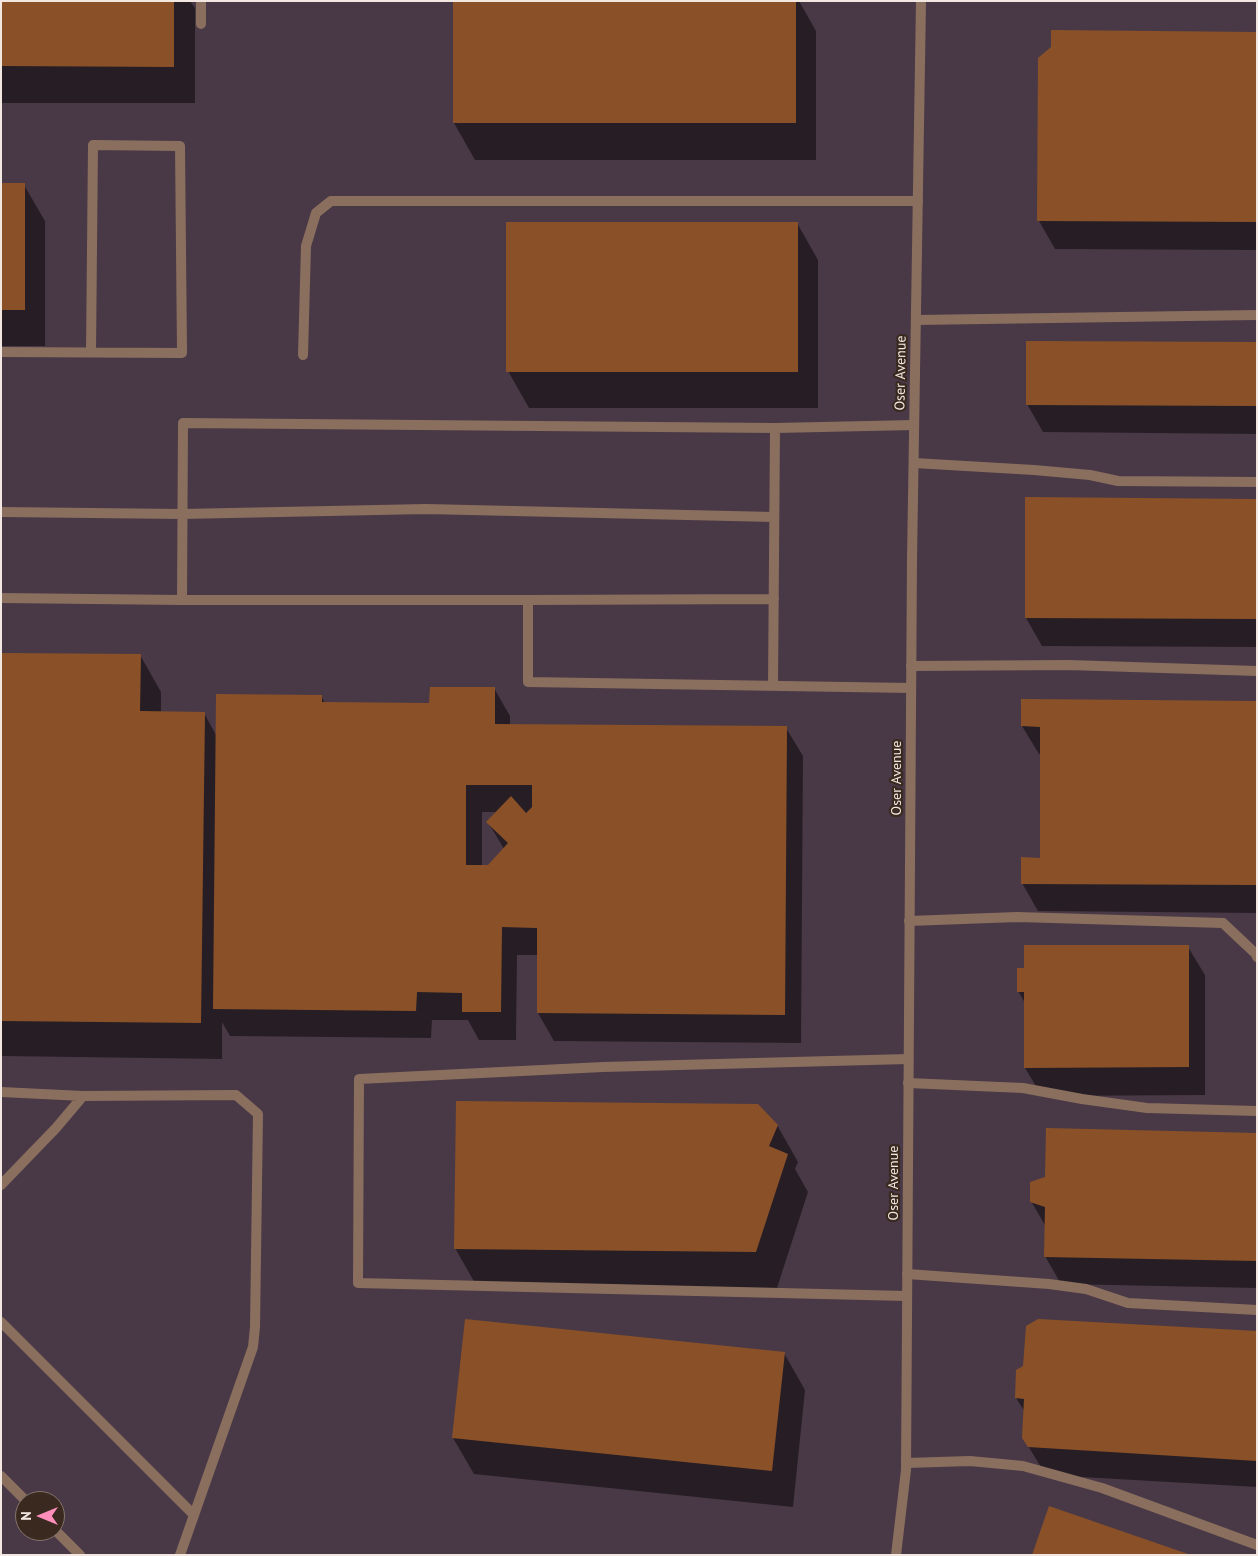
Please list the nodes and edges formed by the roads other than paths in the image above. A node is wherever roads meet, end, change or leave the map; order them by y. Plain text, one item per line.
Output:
1 (201, 1) edge
2 (921, 1) edge
3 (201, 24) dead end
4 (918, 201) junction
5 (1257, 315) edge
6 (916, 320) junction
7 (1, 352) edge
8 (91, 352) junction
9 (303, 356) dead end
10 (914, 425) junction
11 (775, 428) junction
12 (914, 463) junction
13 (1257, 482) edge
14 (1, 512) edge
15 (182, 514) junction
16 (774, 517) junction
17 (1, 598) edge
18 (774, 599) junction
19 (182, 600) junction
20 (528, 600) junction
21 (912, 666) junction
22 (1257, 671) edge
23 (773, 686) junction
24 (911, 688) junction
25 (909, 921) junction
26 (1257, 957) edge
27 (908, 1059) junction
28 (908, 1083) junction
29 (1, 1092) edge
30 (83, 1096) junction
31 (1257, 1111) edge
32 (1, 1185) edge
33 (907, 1274) junction
34 (907, 1296) junction
35 (1257, 1310) edge
36 (1, 1322) edge
37 (906, 1463) junction
38 (1, 1476) edge
39 (16, 1491) edge
40 (194, 1515) junction
41 (65, 1540) edge
42 (1257, 1544) edge
43 (80, 1555) edge
44 (180, 1555) edge
45 (896, 1555) edge

1 - 3 street
2 - 4 street, Oser Avenue
4 - 6 street, Oser Avenue
4 - 9 street
5 - 6 street
6 - 10 street, Oser Avenue
7 - 8 street
8 - 8 street
10 - 11 street
10 - 12 street, Oser Avenue
11 - 15 street
11 - 16 street
12 - 13 street
12 - 21 street, Oser Avenue
14 - 15 street
15 - 16 street
15 - 19 street
16 - 18 street
17 - 19 street
18 - 20 street
18 - 23 street
19 - 20 street
20 - 23 street
21 - 22 street
21 - 24 street, Oser Avenue
23 - 24 street
24 - 25 street, Oser Avenue
25 - 26 street
25 - 27 street, Oser Avenue
27 - 28 street, Oser Avenue
27 - 34 street
28 - 31 street
28 - 33 street, Oser Avenue
29 - 30 street
30 - 32 street
30 - 40 street
33 - 34 street, Oser Avenue
33 - 35 street
34 - 37 street, Oser Avenue
36 - 40 street
37 - 42 street
37 - 45 street, Oser Avenue
38 - 39 street
40 - 44 street
41 - 43 street

